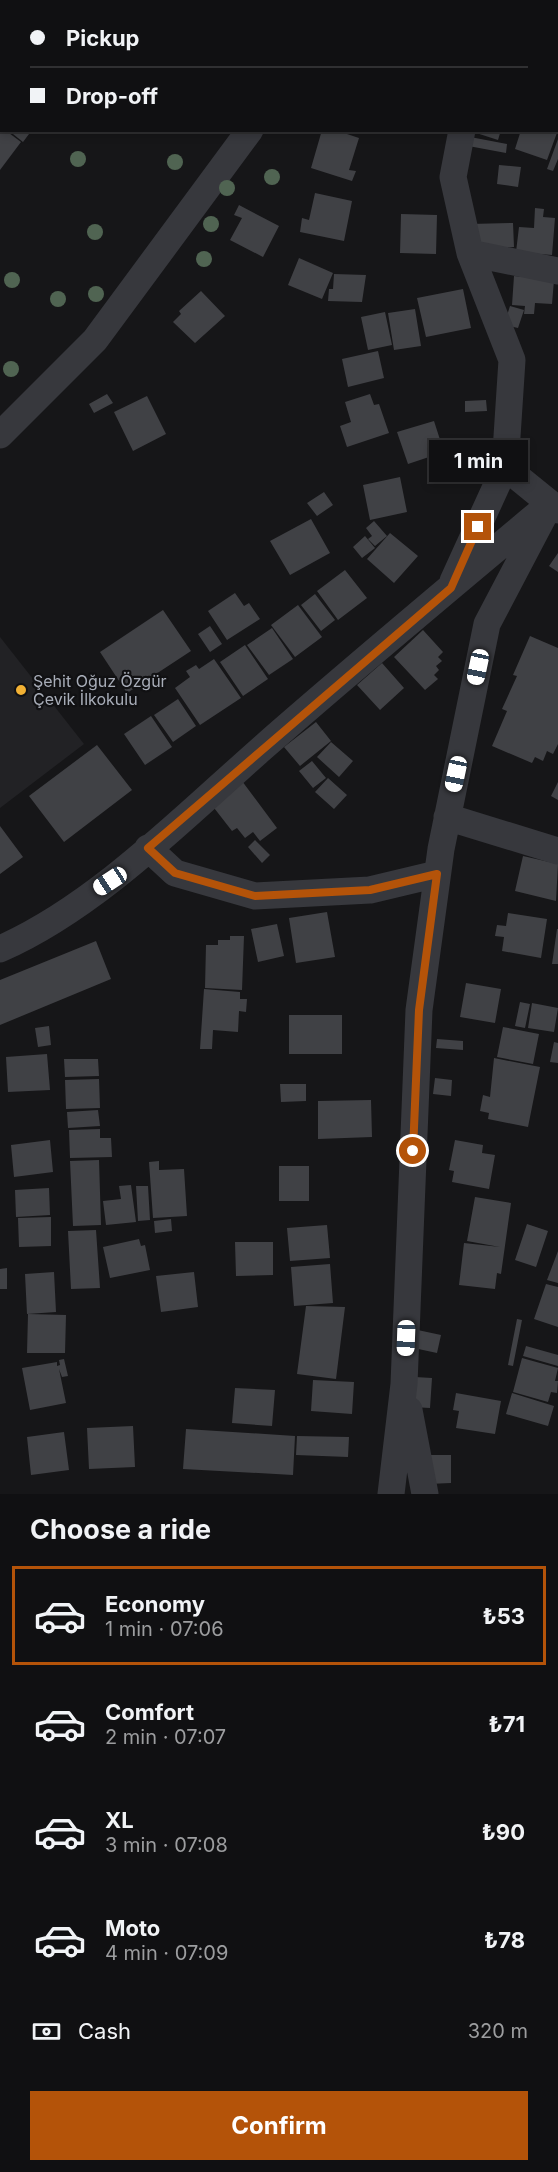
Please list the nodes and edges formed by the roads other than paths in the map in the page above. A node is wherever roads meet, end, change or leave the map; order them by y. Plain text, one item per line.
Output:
1 (462, 132) edge
2 (238, 136) edge
3 (471, 253) junction
4 (558, 271) edge
5 (0, 435) edge
6 (505, 467) junction
7 (555, 504) edge
8 (451, 588) junction
9 (447, 817) junction
10 (148, 848) junction
11 (558, 851) edge
12 (437, 874) junction
13 (0, 948) edge
14 (404, 1384) junction
15 (391, 1494) edge
16 (425, 1494) edge

1 - 3 street
2 - 5 street
3 - 4 street
3 - 6 street
6 - 7 street
6 - 8 street
7 - 8 street
7 - 9 street
8 - 10 street
9 - 11 street
9 - 12 street
10 - 12 street
10 - 13 street
12 - 14 street
14 - 15 street
14 - 16 street

